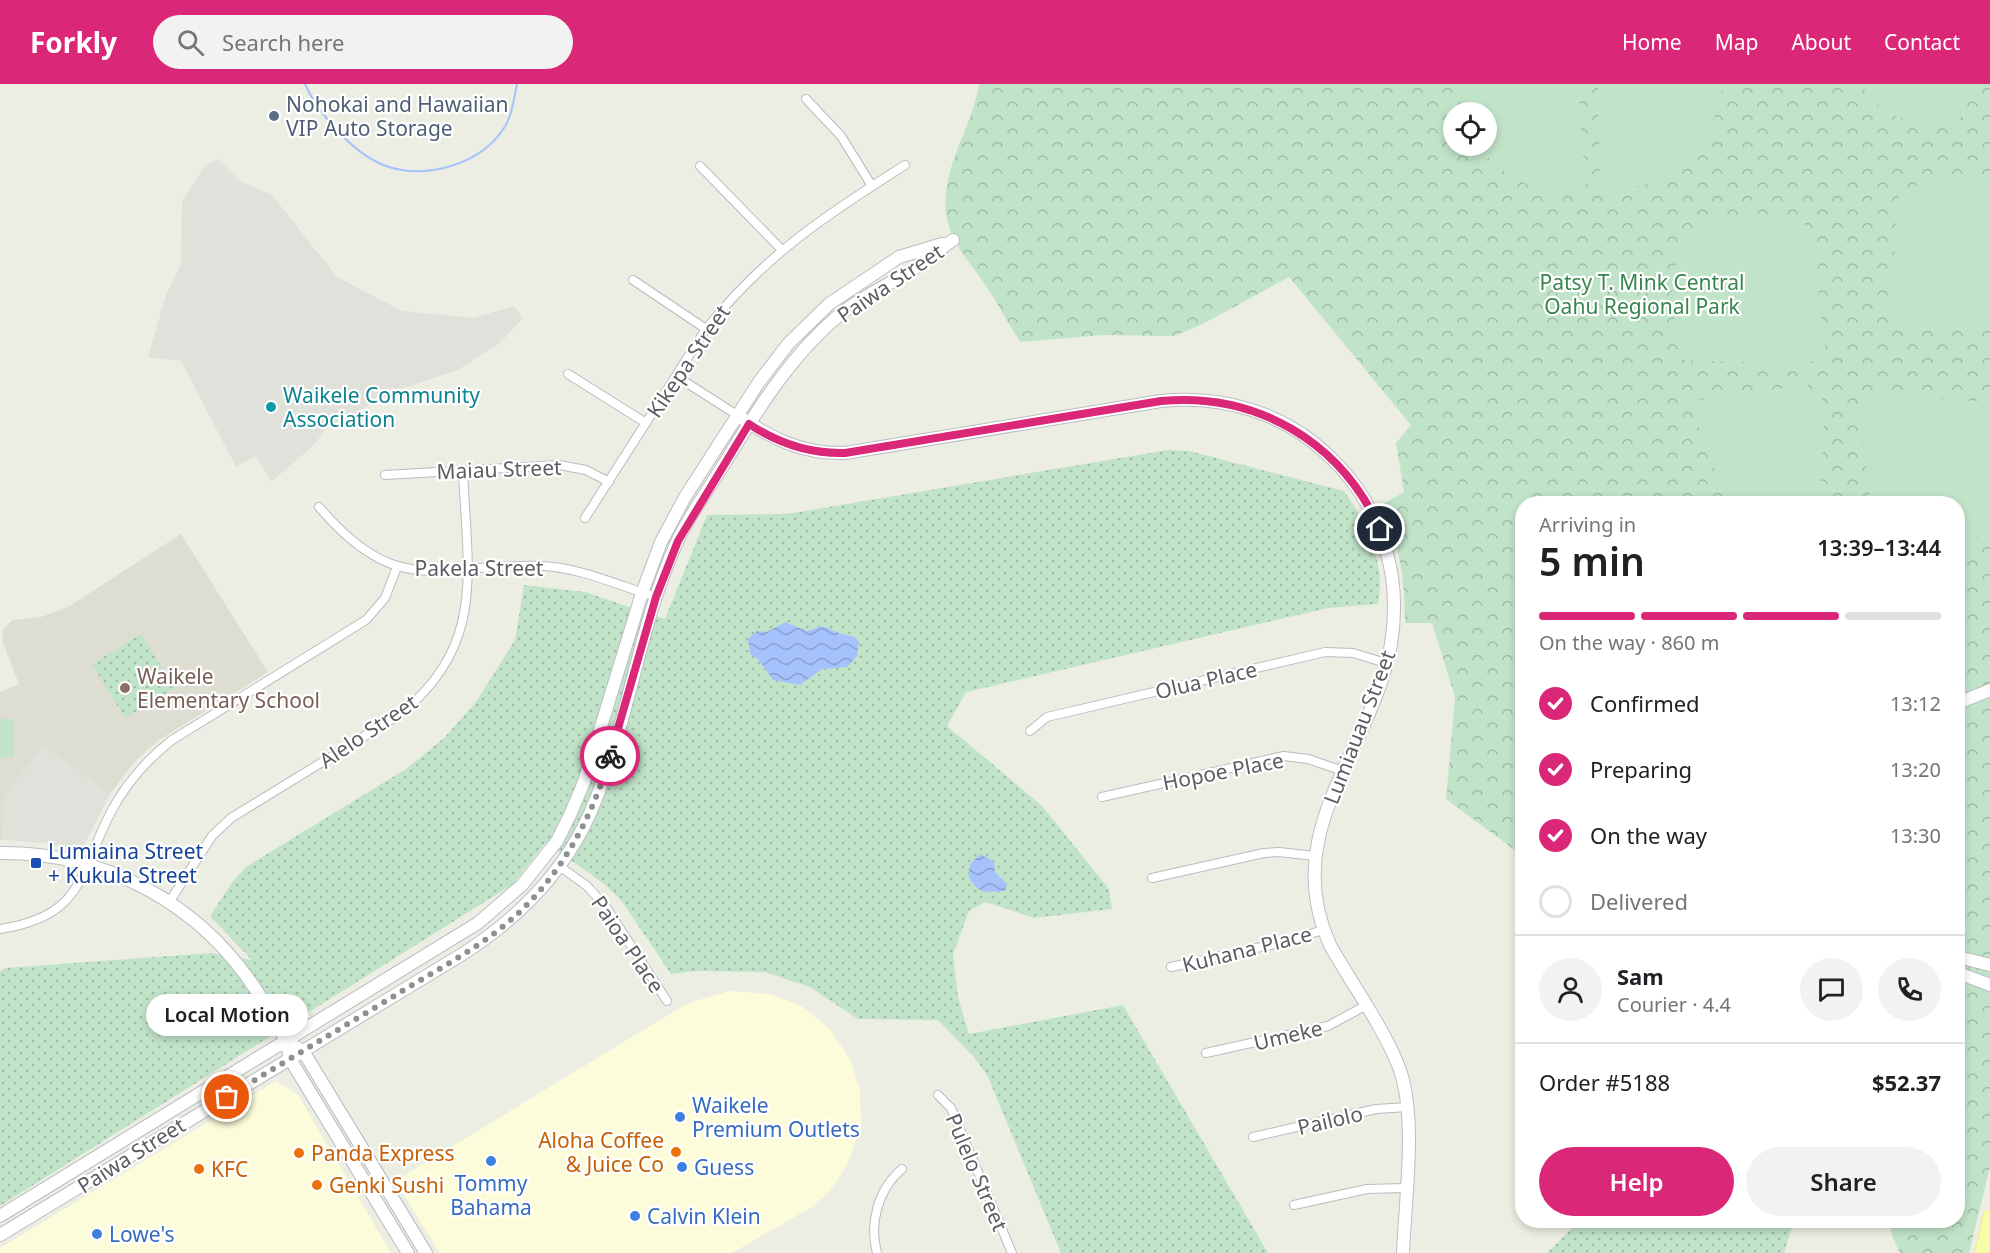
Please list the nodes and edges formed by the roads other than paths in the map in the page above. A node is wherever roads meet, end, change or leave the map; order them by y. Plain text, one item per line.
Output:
1 (806, 99) dead end
2 (905, 165) dead end
3 (700, 166) dead end
4 (872, 186) junction
5 (781, 249) junction
6 (633, 280) dead end
7 (706, 328) junction
8 (568, 374) dead end
9 (676, 376) junction
10 (737, 415) junction
11 (646, 423) junction
12 (749, 424) junction
13 (463, 471) junction
14 (385, 475) dead end
15 (609, 482) junction
16 (319, 507) dead end
17 (585, 518) dead end
18 (397, 567) junction
19 (467, 570) junction
20 (642, 593) junction
21 (656, 597) junction
22 (1386, 663) junction
23 (1990, 690) edge
24 (1965, 700) edge
25 (1030, 731) dead end
26 (1343, 771) junction
27 (1102, 797) dead end
28 (557, 841) junction
29 (0, 853) edge
30 (1314, 856) junction
31 (88, 864) junction
32 (559, 866) junction
33 (536, 868) junction
34 (1152, 879) dead end
35 (170, 901) junction
36 (0, 929) edge
37 (1323, 930) junction
38 (1965, 959) edge
39 (1990, 965) edge
40 (1171, 967) dead end
41 (1965, 976) edge
42 (1990, 986) edge
43 (667, 1001) dead end
44 (1365, 1006) junction
45 (287, 1042) junction
46 (303, 1051) junction
47 (1206, 1053) dead end
48 (290, 1059) junction
49 (938, 1095) dead end
50 (1408, 1107) junction
51 (1253, 1137) dead end
52 (902, 1169) dead end
53 (1406, 1188) junction
54 (1294, 1205) dead end
55 (0, 1216) edge
56 (1990, 1217) edge
57 (0, 1235) edge
58 (408, 1253) edge
59 (426, 1253) edge
60 (877, 1253) edge
61 (1012, 1253) edge
62 (1403, 1253) edge
63 (1982, 1253) edge

1 - 4 street
2 - 4 street, Kikepa Street
3 - 5 street
4 - 5 street, Kikepa Street
5 - 7 street, Kikepa Street
6 - 7 street
7 - 9 street, Kikepa Street
8 - 11 street
9 - 10 street, Lumiauau Street
9 - 11 street, Kikepa Street
10 - 12 street, Lumiauau Street
10 - 12 street, Paiwa Street
10 - 20 street, Paiwa Street
11 - 15 street, Kikepa Street
12 - 21 street, Paiwa Street
12 - 22 street, Lumiauau Street
13 - 14 street, Maiau Street
13 - 15 street, Maiau Street
13 - 19 street, Alelo Street
15 - 17 street, Kikepa Street
16 - 18 street, Pakela Street
18 - 19 street, Pakela Street
18 - 31 street
19 - 20 street, Pakela Street
19 - 35 street, Alelo Street
20 - 21 street, Pakela Street
20 - 28 street, Paiwa Street
21 - 32 street, Paiwa Street
22 - 25 street, Olua Place
22 - 26 street, Lumiauau Street
23 - 24 street
26 - 27 street, Hopoe Place
26 - 30 street, Lumiauau Street
28 - 32 street
28 - 33 street, Paiwa Street
29 - 31 street
30 - 34 street
30 - 37 street, Lumiauau Street
31 - 35 street
31 - 36 street
32 - 33 street
32 - 43 street, Paioa Place
32 - 46 street, Paiwa Street
33 - 45 street, Paiwa Street
35 - 45 street
37 - 40 street, Kuhana Place
37 - 44 street, Lumiauau Street
38 - 39 street
41 - 42 street
44 - 47 street, Umeke
44 - 50 street, Lumiauau Street
45 - 46 street
45 - 48 street
45 - 55 street, Paiwa Street
46 - 48 street, Paiwa Street
46 - 59 street
48 - 57 street, Paiwa Street
48 - 58 street
49 - 61 street, Pulelo Street
50 - 51 street, Pailolo
50 - 53 street, Lumiauau Street
52 - 60 street
53 - 54 street
53 - 62 street, Lumiauau Street
56 - 63 main road

